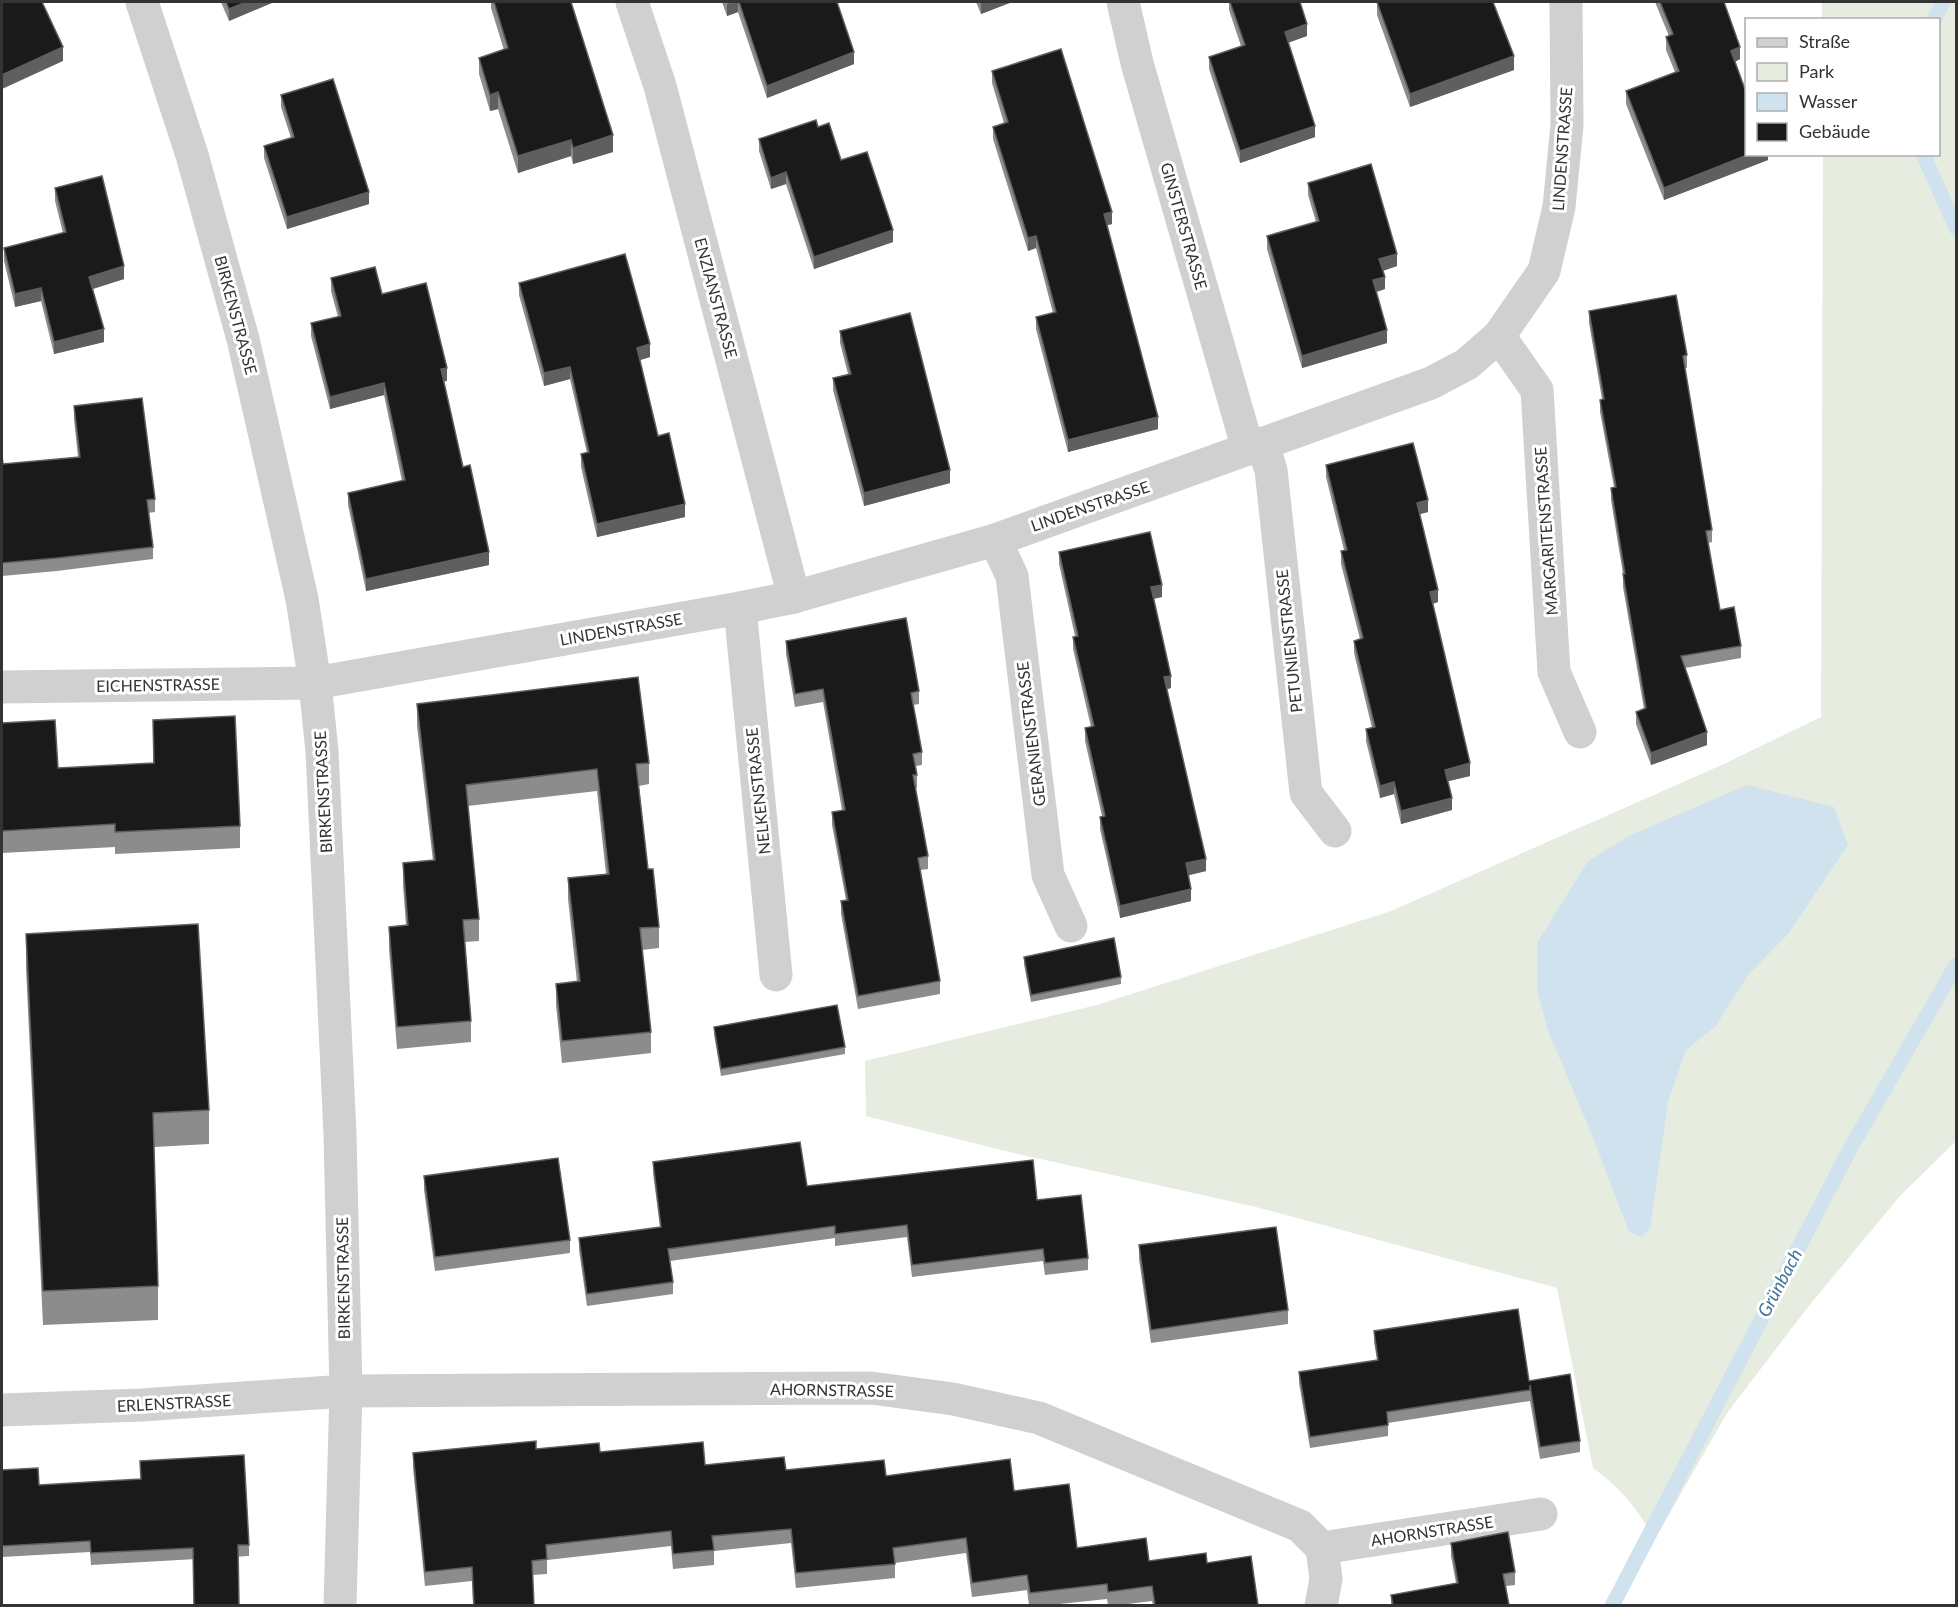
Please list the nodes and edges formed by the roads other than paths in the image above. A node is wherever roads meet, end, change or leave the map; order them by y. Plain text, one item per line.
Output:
1 (142, 2) edge
2 (632, 2) edge
3 (1123, 2) edge
4 (1566, 2) edge
5 (1498, 336) junction
6 (1255, 446) junction
7 (995, 540) junction
8 (794, 597) junction
9 (740, 608) junction
10 (315, 683) junction
11 (2, 687) edge
12 (1580, 732) dead end
13 (1335, 831) dead end
14 (1071, 926) dead end
15 (776, 975) dead end
16 (346, 1391) junction
17 (2, 1410) edge
18 (1542, 1514) dead end
19 (1322, 1548) junction
20 (340, 1605) edge
21 (1321, 1605) edge

1 - 10 street, BIRKENSTRASSE
2 - 8 street, ENZIANSTRASSE
3 - 6 street, GINSTERSTRASSE
4 - 5 street, LINDENSTRASSE
5 - 6 street, LINDENSTRASSE
5 - 12 street, MARGARITENSTRASSE
6 - 7 street, LINDENSTRASSE
6 - 13 street, PETUNIENSTRASSE
7 - 8 street, LINDENSTRASSE
7 - 14 street, GERANIENSTRASSE
8 - 9 street, LINDENSTRASSE
9 - 10 street, LINDENSTRASSE
9 - 15 street, NELKENSTRASSE
10 - 11 street, EICHENSTRASSE
10 - 16 street, BIRKENSTRASSE
16 - 17 street, ERLENSTRASSE
16 - 19 street, AHORNSTRASSE
16 - 20 street, BIRKENSTRASSE
18 - 19 street, AHORNSTRASSE
19 - 21 street

